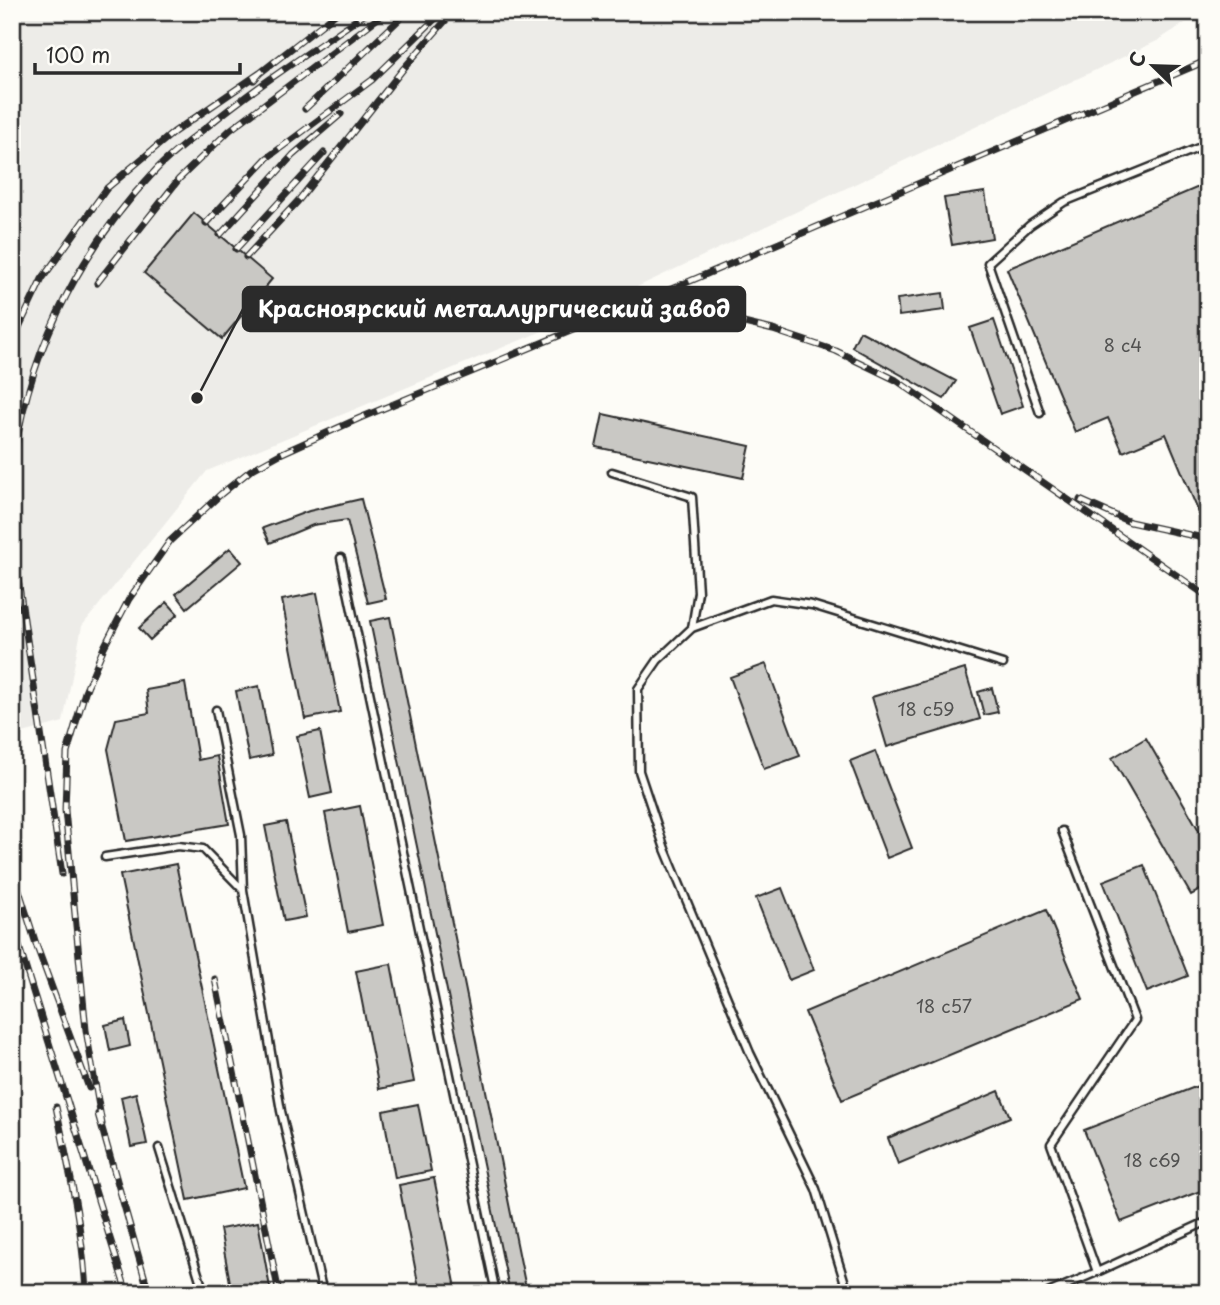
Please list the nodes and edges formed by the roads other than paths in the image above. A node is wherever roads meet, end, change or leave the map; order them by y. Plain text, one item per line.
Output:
1 (1208, 144) edge
2 (1040, 413) dead end
3 (612, 472) dead end
4 (341, 558) dead end
5 (692, 628) junction
6 (1003, 664) dead end
7 (216, 710) dead end
8 (1062, 831) dead end
9 (105, 857) dead end
10 (243, 890) junction
11 (159, 1148) dead end
12 (1208, 1221) edge
13 (1097, 1272) junction
14 (204, 1293) edge
15 (323, 1293) edge
16 (496, 1293) edge
17 (848, 1293) edge
18 (1048, 1293) edge

1 - 2 lane
3 - 5 lane
4 - 16 lane
5 - 6 lane
5 - 17 lane
7 - 10 lane
8 - 13 lane
9 - 10 lane
10 - 15 lane
11 - 14 lane
12 - 13 lane
13 - 18 lane

